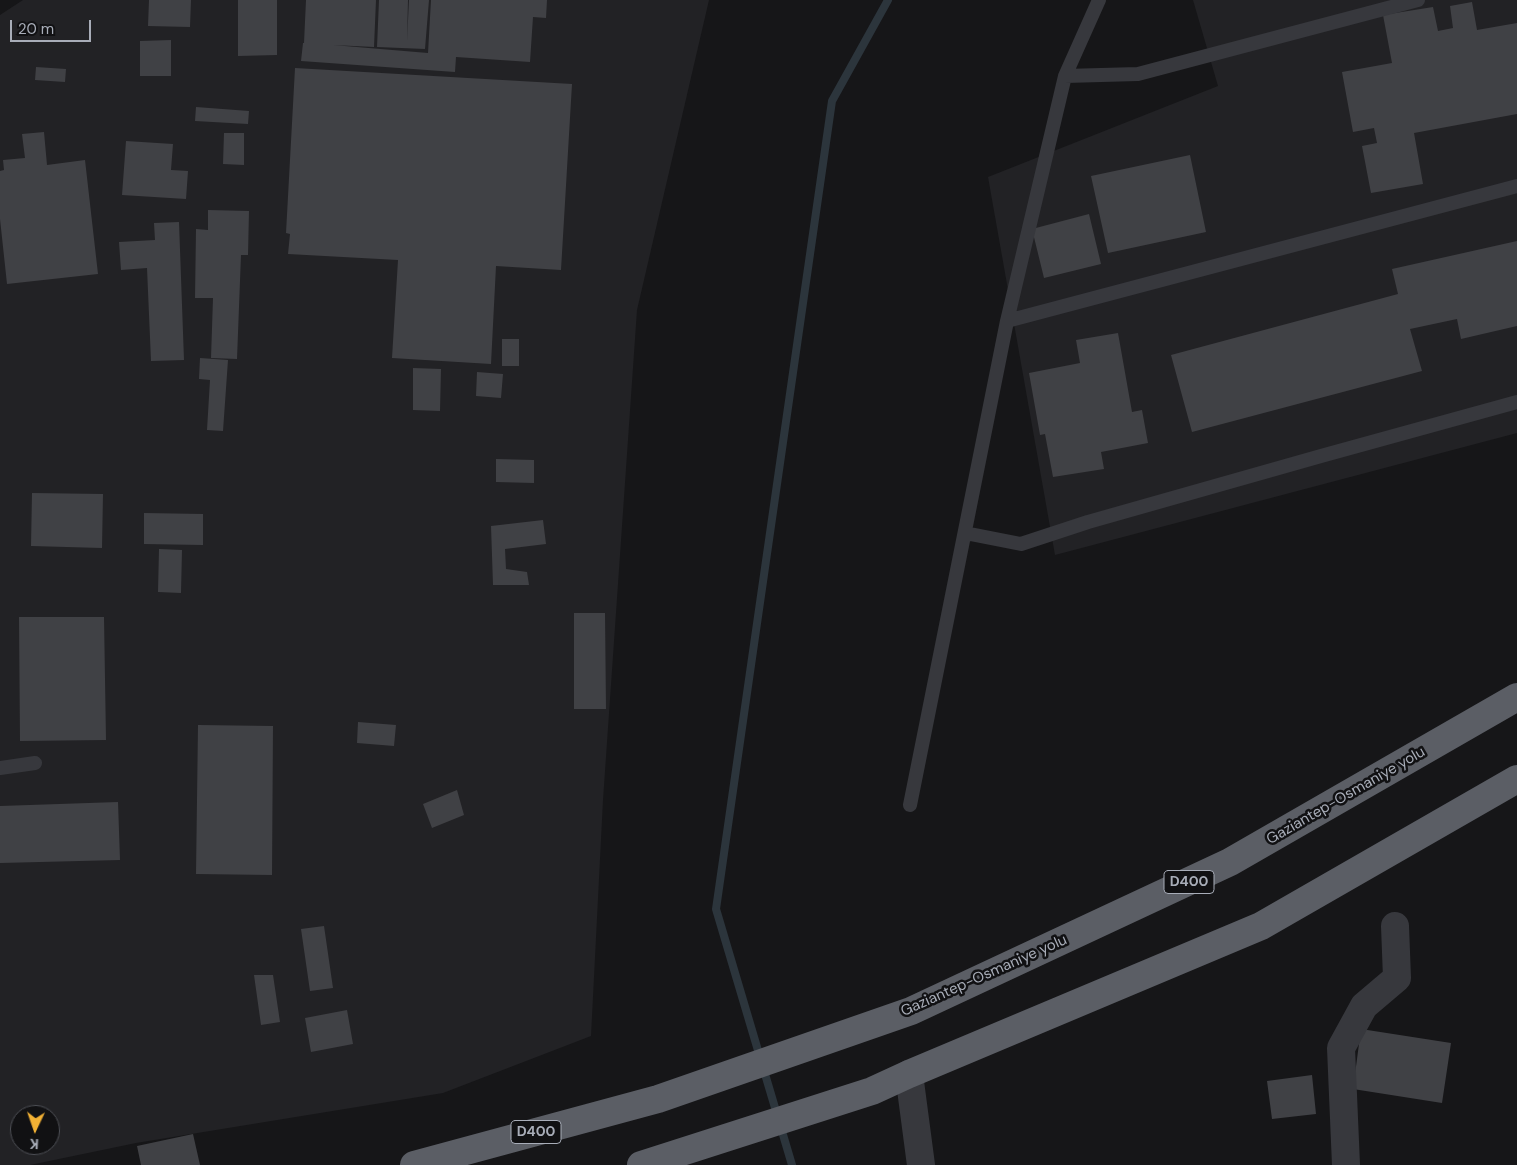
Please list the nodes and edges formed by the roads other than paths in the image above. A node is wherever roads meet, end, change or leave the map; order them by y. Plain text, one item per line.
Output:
1 (1099, 0) edge
2 (1418, 0) edge
3 (1065, 76) junction
4 (1517, 186) edge
5 (1007, 321) junction
6 (1517, 402) edge
7 (965, 533) junction
8 (1517, 697) edge
9 (35, 764) dead end
10 (0, 768) edge
11 (1517, 779) edge
12 (910, 805) dead end
13 (1395, 926) dead end
14 (909, 1074) junction
15 (414, 1165) edge
16 (640, 1165) edge
17 (921, 1165) edge
18 (1346, 1165) edge

1 - 3 lane
2 - 3 lane
3 - 5 lane
4 - 5 lane
5 - 7 lane
6 - 7 lane
7 - 12 lane
8 - 15 highway, Gaziantep-Osmaniye yolu / D400
9 - 10 lane
11 - 14 highway
13 - 18 street
14 - 16 highway
14 - 17 street

